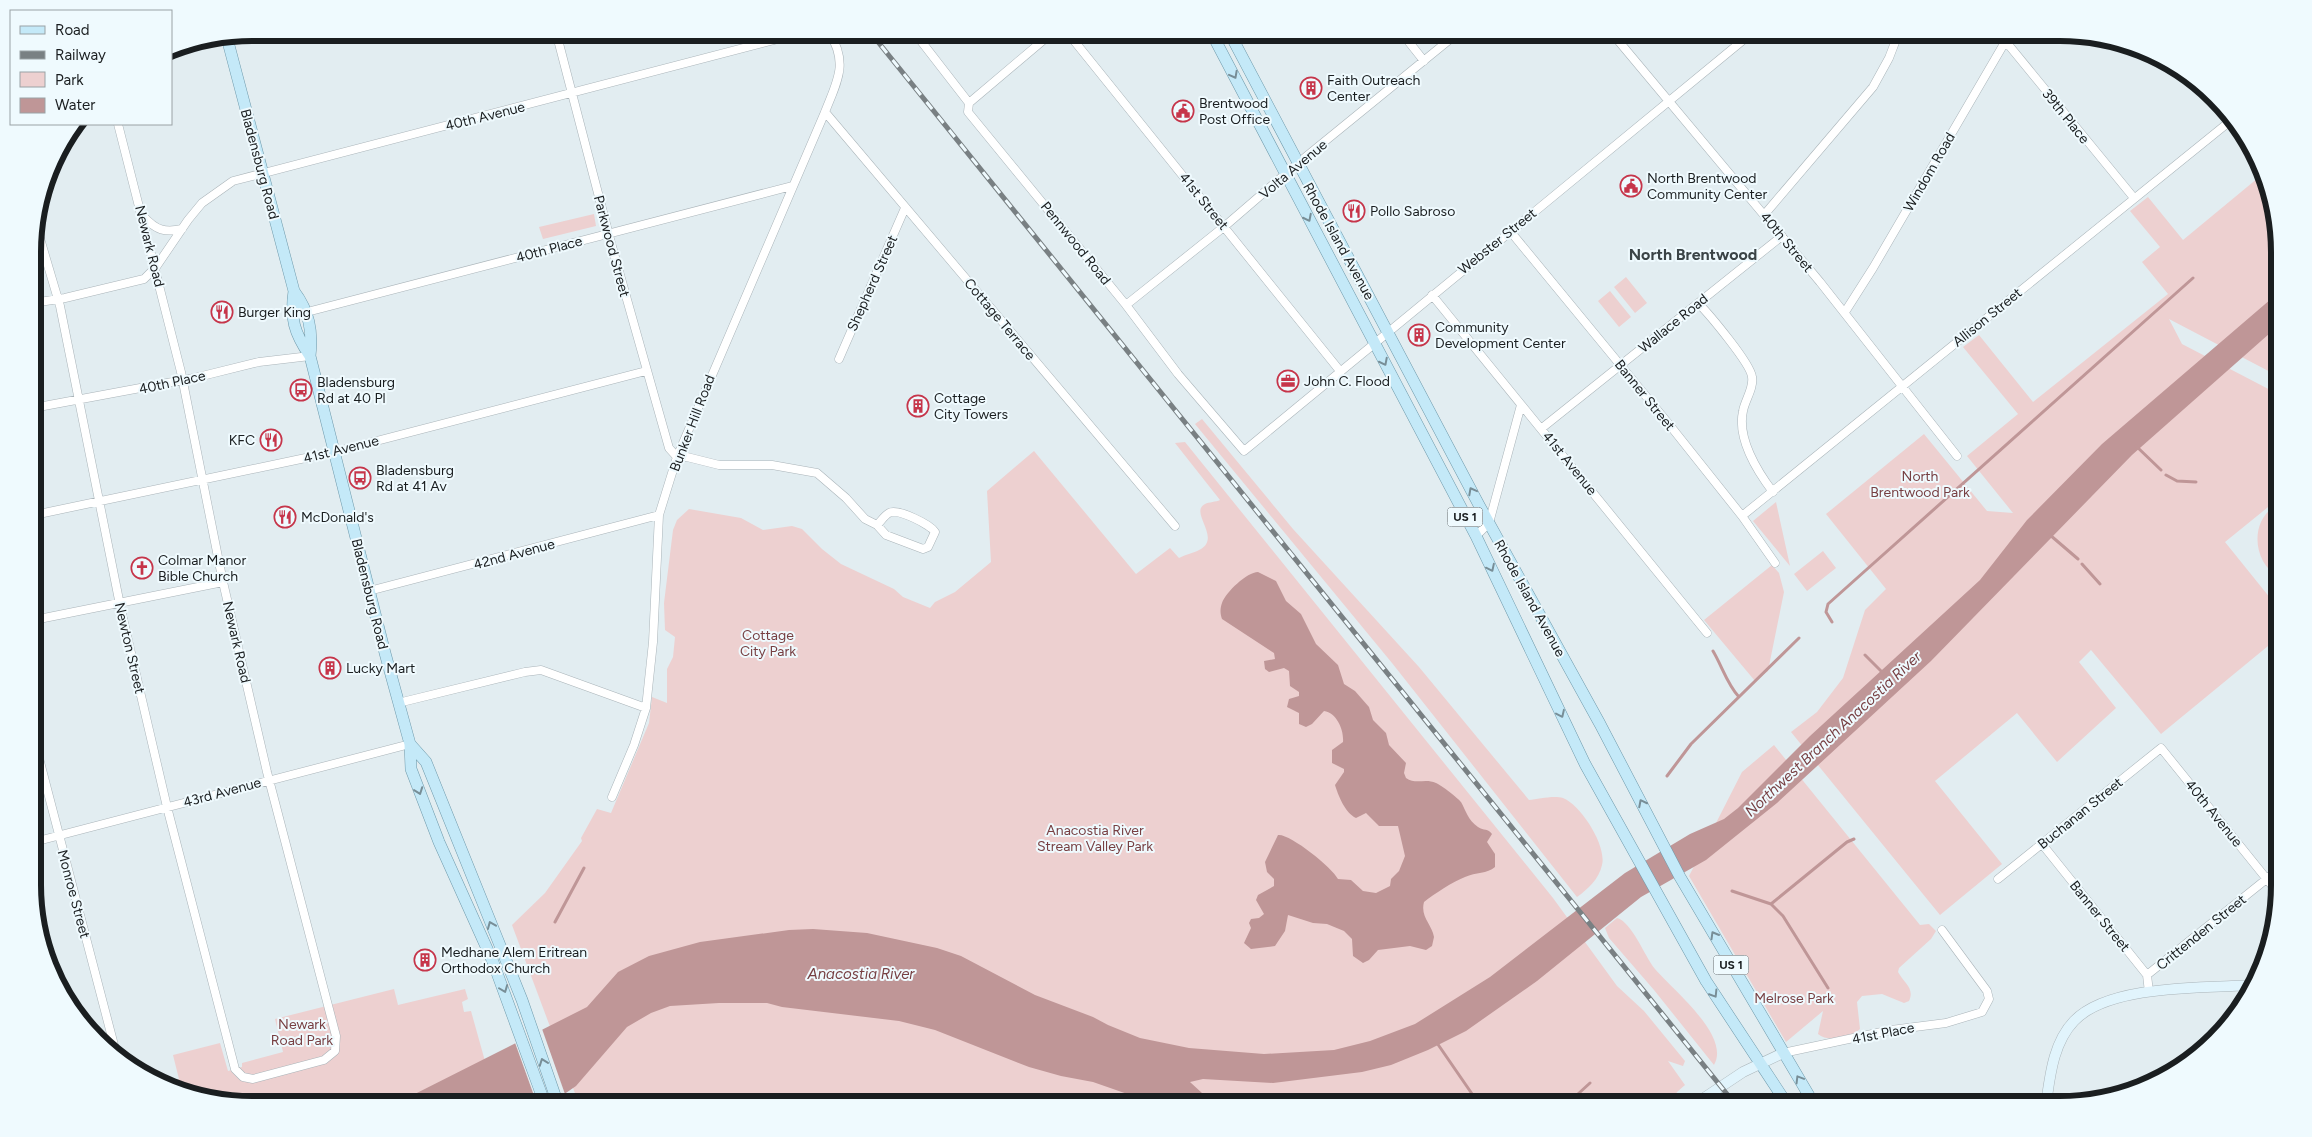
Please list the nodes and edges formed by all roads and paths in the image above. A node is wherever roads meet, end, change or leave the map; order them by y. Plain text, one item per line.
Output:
1 (558, 41) edge
2 (771, 41) edge
3 (835, 41) edge
4 (921, 41) edge
5 (1042, 41) edge
6 (1074, 41) edge
7 (1216, 41) edge
8 (1233, 41) edge
9 (1407, 41) edge
10 (1448, 41) edge
11 (1618, 41) edge
12 (1742, 41) edge
13 (1895, 41) edge
14 (2005, 42) joint
15 (228, 43) edge
16 (1424, 62) junction
17 (572, 94) junction
18 (1669, 102) junction
19 (969, 103) junction
20 (825, 112) junction
21 (2227, 124) edge
22 (118, 125) edge
23 (1297, 164) junction
24 (263, 173) junction
25 (1286, 174) junction
26 (792, 186) junction
27 (2134, 198) junction
28 (905, 208) junction
29 (143, 215) junction
30 (1764, 215) junction
31 (1225, 226) junction
32 (182, 229) junction
33 (1510, 231) junction
34 (608, 233) junction
35 (1782, 236) junction
36 (42, 244) edge
37 (156, 267) junction
38 (294, 291) junction
39 (1432, 295) junction
40 (58, 299) junction
41 (41, 302) edge
42 (1698, 303) junction
43 (1126, 304) junction
44 (307, 312) junction
45 (1845, 312) junction
46 (1388, 332) junction
47 (1375, 345) junction
48 (310, 356) junction
49 (839, 359) dead end
50 (1621, 364) junction
51 (646, 371) junction
52 (1340, 371) junction
53 (183, 380) junction
54 (1902, 386) junction
55 (80, 399) junction
56 (1521, 405) junction
57 (41, 406) edge
58 (1542, 428) junction
59 (1244, 451) joint
60 (334, 452) junction
61 (1957, 456) dead end
62 (677, 457) junction
63 (203, 480) junction
64 (1773, 492) junction
65 (100, 501) junction
66 (41, 514) edge
67 (659, 515) junction
68 (1742, 516) junction
69 (1489, 523) junction
70 (878, 525) junction
71 (1175, 526) dead end
72 (1476, 536) junction
73 (1775, 563) dead end
74 (223, 582) junction
75 (369, 591) junction
76 (119, 603) junction
77 (41, 619) edge
78 (1707, 633) dead end
79 (398, 703) junction
80 (646, 708) junction
81 (410, 744) junction
82 (2161, 748) joint
83 (41, 766) edge
84 (269, 780) junction
85 (612, 797) dead end
86 (167, 807) junction
87 (59, 835) junction
88 (41, 840) edge
89 (2042, 844) junction
90 (2271, 876) edge
91 (1998, 879) dead end
92 (2268, 879) junction
93 (2271, 883) edge
94 (1942, 930) dead end
95 (2147, 975) junction
96 (2245, 986) edge
97 (2149, 992) junction
98 (114, 1043) edge
99 (1783, 1053) junction
100 (1758, 1063) junction
101 (235, 1068) joint
102 (542, 1096) edge
103 (555, 1096) edge
104 (1706, 1096) edge
105 (1781, 1096) edge
106 (1809, 1096) edge
107 (2047, 1096) edge

1 - 17 street, Parkwood Street
2 - 17 street, 40th Avenue
3 - 20 street, Bunker Hill Road
4 - 19 street, Pennwood Road
5 - 19 street
6 - 31 street, 41st Street
7 -> 25 main road, Rhode Island Avenue / US 1
8 - 23 main road, Rhode Island Avenue / US 1
9 - 16 street
10 - 16 street, Volta Avenue
11 - 18 street, 40th Street
12 - 18 street, Webster Street
13 - 30 street
14 - 27 street, 39th Place
14 - 45 street, Windom Road
15 - 24 main road, Bladensburg Road
16 - 23 street, Volta Avenue
17 - 24 street, 40th Avenue
17 - 34 street, Parkwood Street
18 - 30 street, 40th Street
18 - 33 street, Webster Street
19 - 43 street, Pennwood Road
20 - 26 street, Bunker Hill Road
20 - 28 street, Cottage Terrace
21 - 27 street, Allison Street
22 - 29 street, Newark Road
23 - 25 street, Volta Avenue
23 - 46 main road, Rhode Island Avenue / US 1
24 - 32 street, 40th Avenue
24 - 38 main road, Bladensburg Road
25 - 31 street, Volta Avenue
25 -> 47 main road, Rhode Island Avenue / US 1
26 - 34 street, 40th Place
26 - 62 street, Bunker Hill Road
27 - 54 street, Allison Street
28 - 49 street, Shepherd Street
28 - 71 street, Cottage Terrace
29 - 32 street
29 - 37 street, Newark Road
30 - 35 street, 40th Street
31 - 43 street, Volta Avenue
31 - 52 street, 41st Street
32 - 37 street, 40th Avenue
33 - 39 street, Webster Street
33 - 50 street, Banner Street
34 - 44 street, 40th Place
34 - 51 street, Parkwood Street
35 - 42 street, Wallace Road
35 - 45 street, 40th Street
36 - 40 street, Newton Street
37 - 40 street, 40th Avenue
37 - 53 street, Newark Road
38 - 44 main road, Bladensburg Road
38 - 48 main road, Bladensburg Road
39 - 46 street, Webster Street
39 - 56 street, 41st Avenue
40 - 41 street, 40th Avenue
40 - 55 street, Newton Street
42 - 50 street, Wallace Road
42 - 64 street
43 - 59 street, Pennwood Road
44 - 48 main road, Bladensburg Road
45 - 54 street, 40th Street
46 - 47 street, Webster Street
69 -> 46 main road, Rhode Island Avenue / US 1
47 - 52 street, Webster Street
47 -> 72 main road, Rhode Island Avenue / US 1
48 - 53 street, 40th Place
48 - 60 main road, Bladensburg Road
50 - 58 street, Wallace Road
50 - 68 street, Banner Street
51 - 60 street, 41st Avenue
51 - 62 street, Parkwood Street
52 - 59 street, Webster Street
53 - 55 street, 40th Place
53 - 63 street, Newark Road
54 - 61 street, 40th Street
54 - 64 street, Allison Street
55 - 57 street, 40th Place
55 - 65 street, Newton Street
56 - 58 street, 41st Avenue
56 - 69 street
58 - 78 street, 41st Avenue
60 - 63 street, 41st Avenue
60 - 75 main road, Bladensburg Road
62 - 67 street, Bunker Hill Road
62 - 70 street
63 - 65 street, 41st Avenue
63 - 74 street, Newark Road
64 - 68 street, Allison Street
65 - 66 street, 41st Avenue
65 - 76 street, Newton Street
67 - 75 street, 42nd Avenue
67 - 80 street, Bunker Hill Road
68 - 73 street, Banner Street
69 - 72 street
99 -> 69 main road, Rhode Island Avenue / US 1
70 - 70 street
72 -> 100 main road, Rhode Island Avenue / US 1
74 - 76 street
74 - 84 street, Newark Road
75 - 79 main road, Bladensburg Road
76 - 77 street
76 - 86 street, Newton Street
79 - 80 street
79 - 81 main road, Bladensburg Road
80 - 85 street, Bunker Hill Road
81 - 84 street, 43rd Avenue
81 -> 102 main road, Bladensburg Road
103 -> 81 main road, Bladensburg Road
82 - 89 street, Buchanan Street
82 - 92 street, 40th Avenue
83 - 87 street, Monroe Street
84 - 86 street, 43rd Avenue
84 - 101 street, Newark Road
86 - 87 street, 43rd Avenue
86 - 101 street, Newton Street
87 - 88 street, 43rd Avenue
87 - 98 street, Monroe Street
89 - 91 street, Buchanan Street
89 - 95 street, Banner Street
90 - 92 street, Crittenden Street
92 - 93 street, 40th Avenue
92 - 95 street, Crittenden Street
94 - 99 street, 41st Place
95 - 97 street
96 - 97 street
97 - 107 street
99 - 100 street
106 -> 99 main road, Rhode Island Avenue / US 1
100 - 104 street
100 - 105 main road, Rhode Island Avenue / US 1

